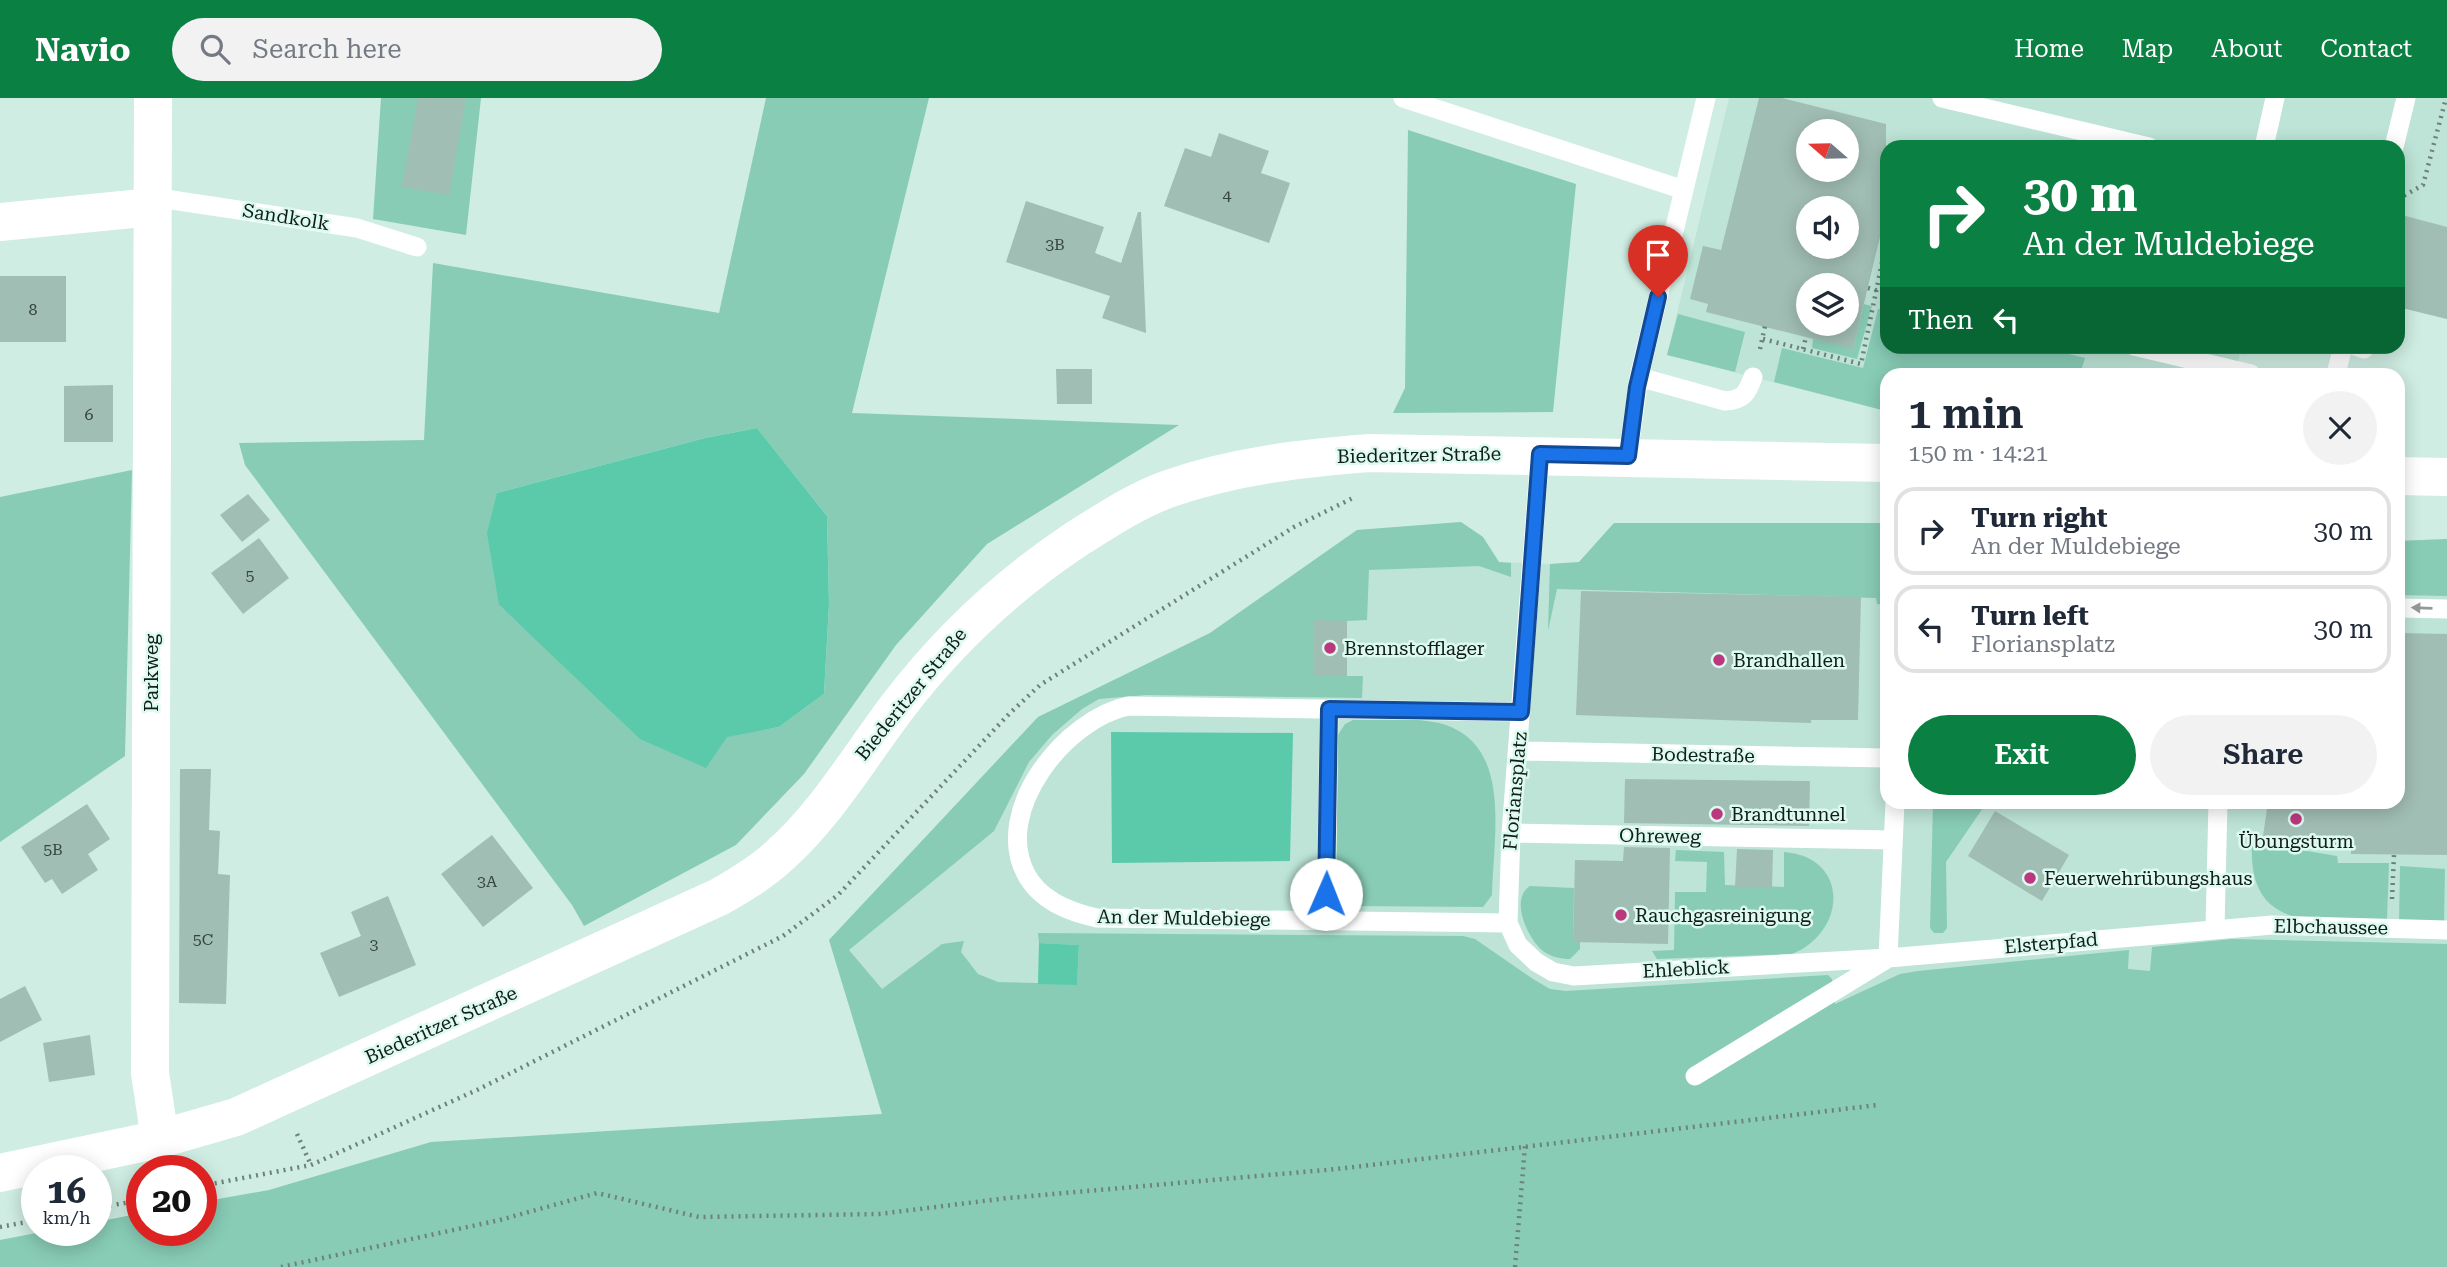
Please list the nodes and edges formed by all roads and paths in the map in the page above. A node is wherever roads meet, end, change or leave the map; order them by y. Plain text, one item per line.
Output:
1 (153, 98) edge
2 (1403, 98) edge
3 (1706, 98) edge
4 (1941, 98) edge
5 (2275, 98) edge
6 (2406, 98) edge
7 (2446, 98) edge
8 (2119, 140) edge
9 (2266, 140) edge
10 (2396, 140) edge
11 (1684, 190) junction
12 (2405, 195) edge
13 (152, 202) junction
14 (0, 222) edge
15 (417, 247) dead end
16 (1880, 274) edge
17 (1868, 288) dead end
18 (1878, 290) junction
19 (1806, 337) dead end
20 (1763, 339) dead end
21 (1803, 349) junction
22 (2167, 354) edge
23 (2226, 368) edge
24 (1639, 377) junction
25 (1753, 377) dead end
26 (1540, 454) junction
27 (1628, 456) junction
28 (1880, 463) edge
29 (2405, 476) edge
30 (2447, 477) edge
31 (1364, 496) dead end
32 (2405, 608) edge
33 (2447, 609) edge
34 (1329, 709) junction
35 (1521, 712) junction
36 (1520, 751) junction
37 (1880, 758) edge
38 (1895, 809) edge
39 (2218, 809) edge
40 (1511, 833) junction
41 (1894, 840) junction
42 (2393, 855) dead end
43 (1326, 921) junction
44 (1508, 923) junction
45 (2215, 928) junction
46 (2390, 928) junction
47 (2447, 930) edge
48 (1888, 958) junction
49 (1695, 1076) dead end
50 (1878, 1105) dead end
51 (295, 1128) dead end
52 (160, 1139) junction
53 (1525, 1146) junction
54 (311, 1165) junction
55 (0, 1173) edge
56 (217, 1183) edge
57 (21, 1223) edge
58 (0, 1227) edge
59 (281, 1267) edge
60 (1515, 1267) edge

1 - 13 street, Parkweg
2 - 11 lane
3 - 11 lane
4 - 8 lane
5 - 9 lane
6 - 10 lane
7 - 12 path
11 - 24 lane
13 - 14 street
13 - 15 lane, Sandkolk
13 - 52 street, Parkweg
16 - 18 path
17 - 18 path
18 - 21 path
19 - 21 path
20 - 21 path
22 - 23 lane
24 - 25 lane
24 - 27 lane
26 - 27 street, Biederitzer Straße
26 - 35 lane, Floriansplatz
26 - 52 street, Biederitzer Straße
27 - 28 street, Biederitzer Straße
29 - 30 street
31 - 54 path
33 -> 32 lane
34 - 35 lane, An der Muldebiege
34 - 43 lane
34 - 43 lane, An der Muldebiege
35 - 36 lane, Floriansplatz
36 - 37 lane, Bodestraße
36 - 40 lane, Floriansplatz
38 - 41 lane
39 - 45 lane
40 - 41 lane, Ohreweg
40 - 44 lane, Floriansplatz
41 - 48 lane
42 - 46 path
43 - 44 lane, An der Muldebiege
44 - 48 lane, Ehleblick
45 - 46 lane, Elbchaussee
45 - 48 lane, Elsterpfad
46 - 47 lane, Elbchaussee
48 - 49 lane
50 - 53 path
51 - 54 path
52 - 55 street, Biederitzer Straße
53 - 59 path
53 - 60 path
54 - 56 path
57 - 58 path

